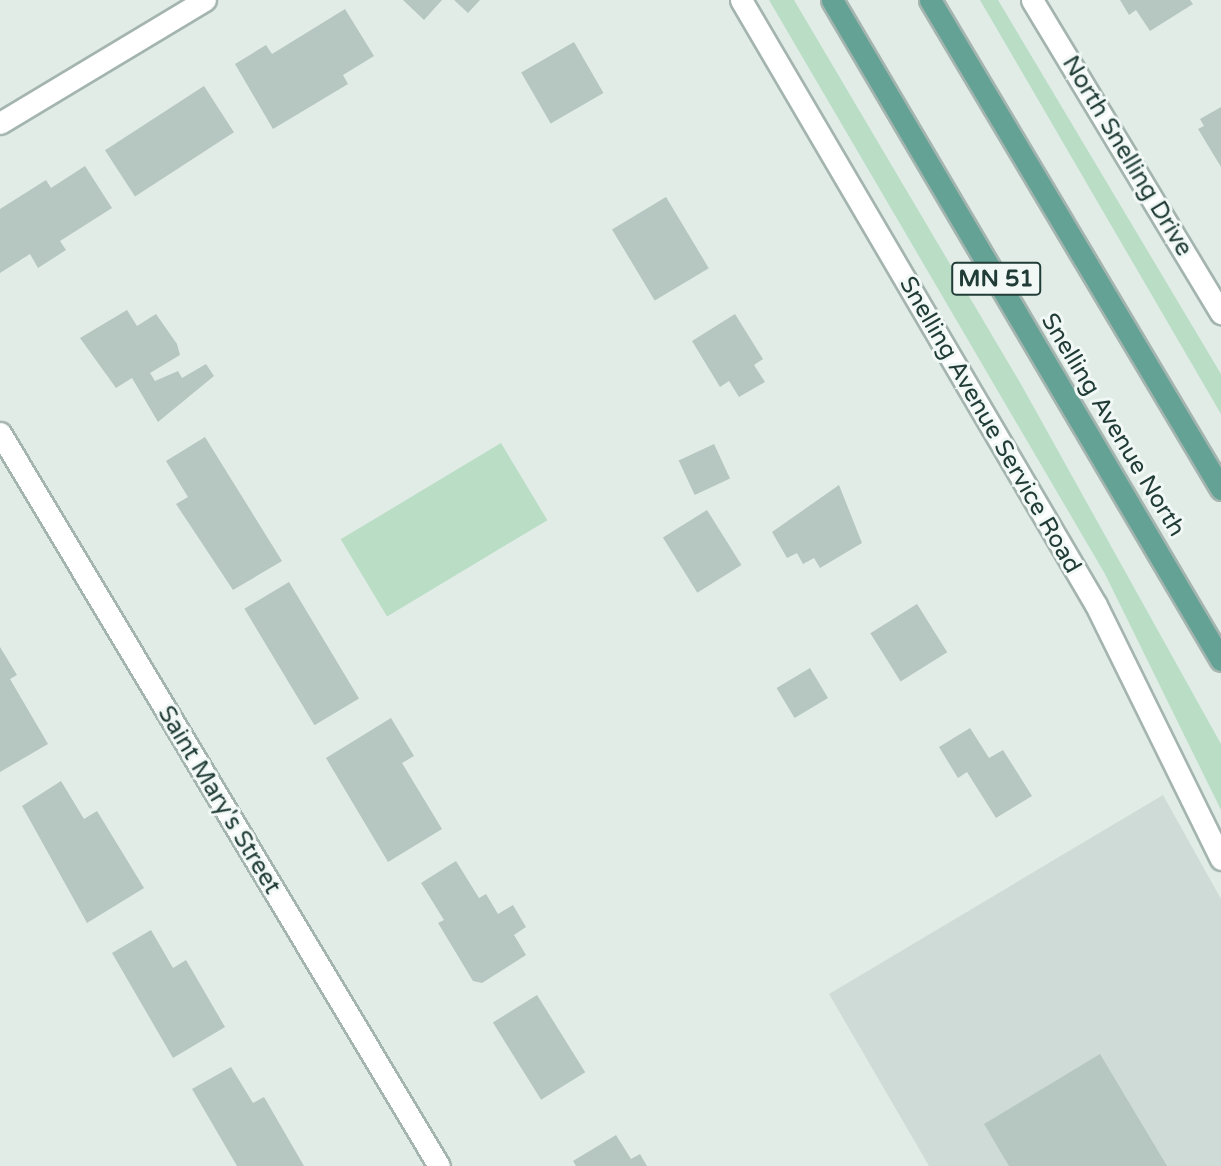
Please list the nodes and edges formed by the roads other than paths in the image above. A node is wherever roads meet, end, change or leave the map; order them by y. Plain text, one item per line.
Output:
1 (205, 0) edge
2 (741, 0) edge
3 (832, 0) edge
4 (930, 0) edge
5 (1032, 0) edge
6 (0, 123) edge
7 (1221, 313) edge
8 (0, 433) edge
9 (1221, 489) edge
10 (1221, 660) edge
11 (1221, 859) edge
12 (439, 1166) edge

1 - 6 street
2 - 11 street, Snelling Avenue Service Road
3 - 10 main road, Snelling Avenue North / MN 51
4 - 9 main road, MN 51
5 - 7 street, North Snelling Drive
8 - 12 street, Saint Mary's Street

